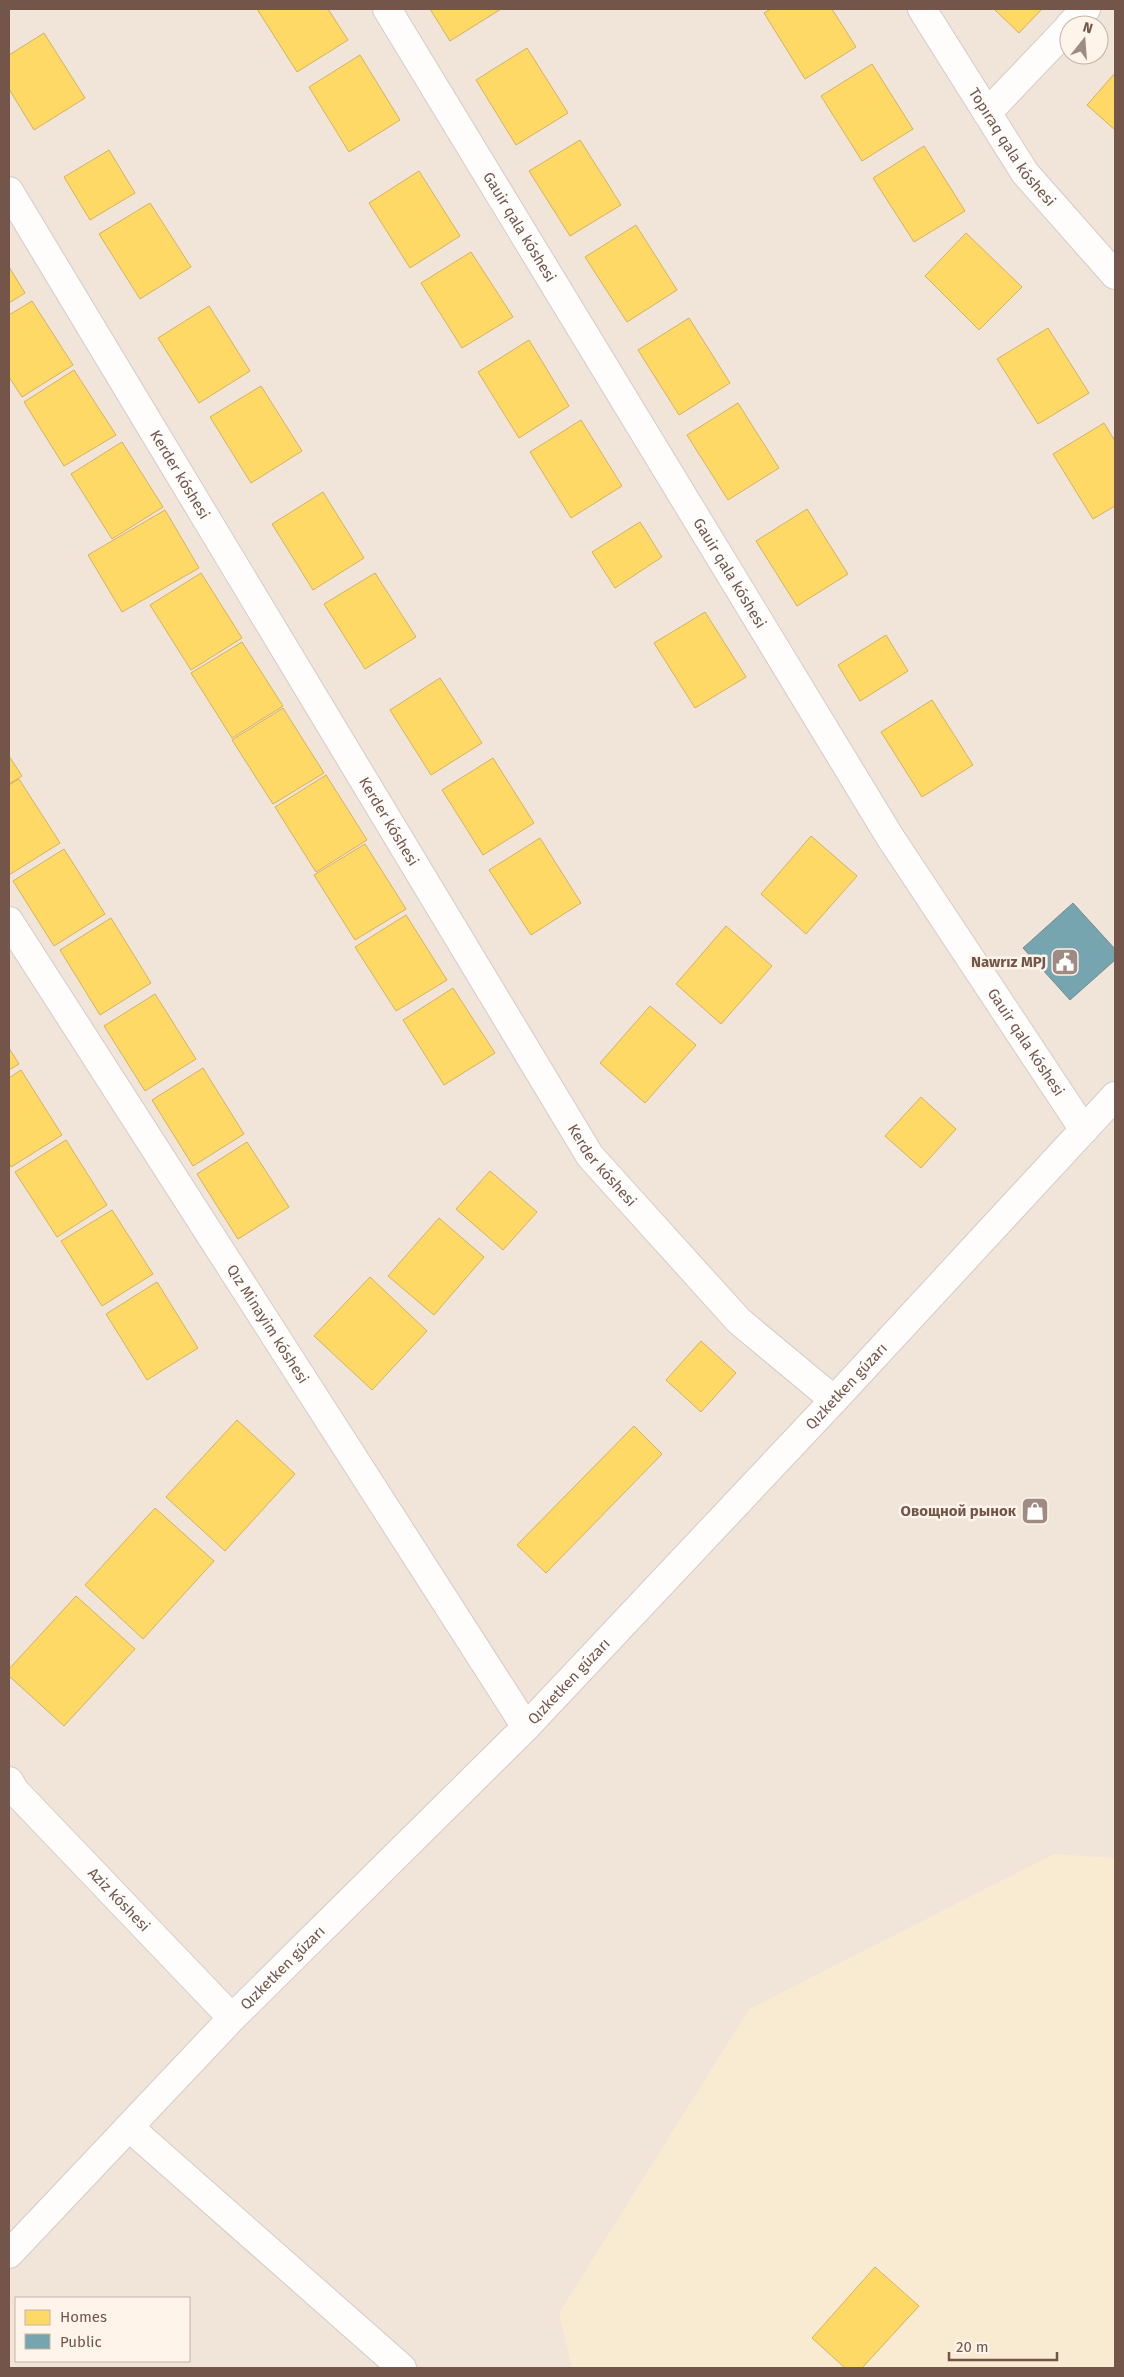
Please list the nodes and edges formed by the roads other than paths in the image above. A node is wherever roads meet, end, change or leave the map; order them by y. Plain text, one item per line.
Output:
1 (387, 9) edge
2 (922, 9) edge
3 (1059, 37) edge
4 (987, 112) junction
5 (9, 190) edge
6 (1115, 274) edge
7 (9, 921) edge
8 (1115, 1096) edge
9 (1084, 1130) junction
10 (834, 1400) junction
11 (526, 1727) junction
12 (9, 1781) edge
13 (232, 2018) junction
14 (130, 2128) junction
15 (9, 2254) edge
16 (402, 2368) edge

1 - 9 street, Gauir qala kóshesi
2 - 4 street, Topıraq qala kóshesi
3 - 4 street
4 - 6 street, Topıraq qala kóshesi
5 - 10 street, Kerder kóshesi
7 - 11 street, Qız Minayim kóshesi
8 - 9 street, Qızketken gúzarı
9 - 10 street, Qızketken gúzarı
10 - 11 street, Qızketken gúzarı
11 - 13 street, Qızketken gúzarı
12 - 13 street, Aziz kóshesi
13 - 14 street, Qızketken gúzarı
14 - 15 street, Qızketken gúzarı
14 - 16 street

